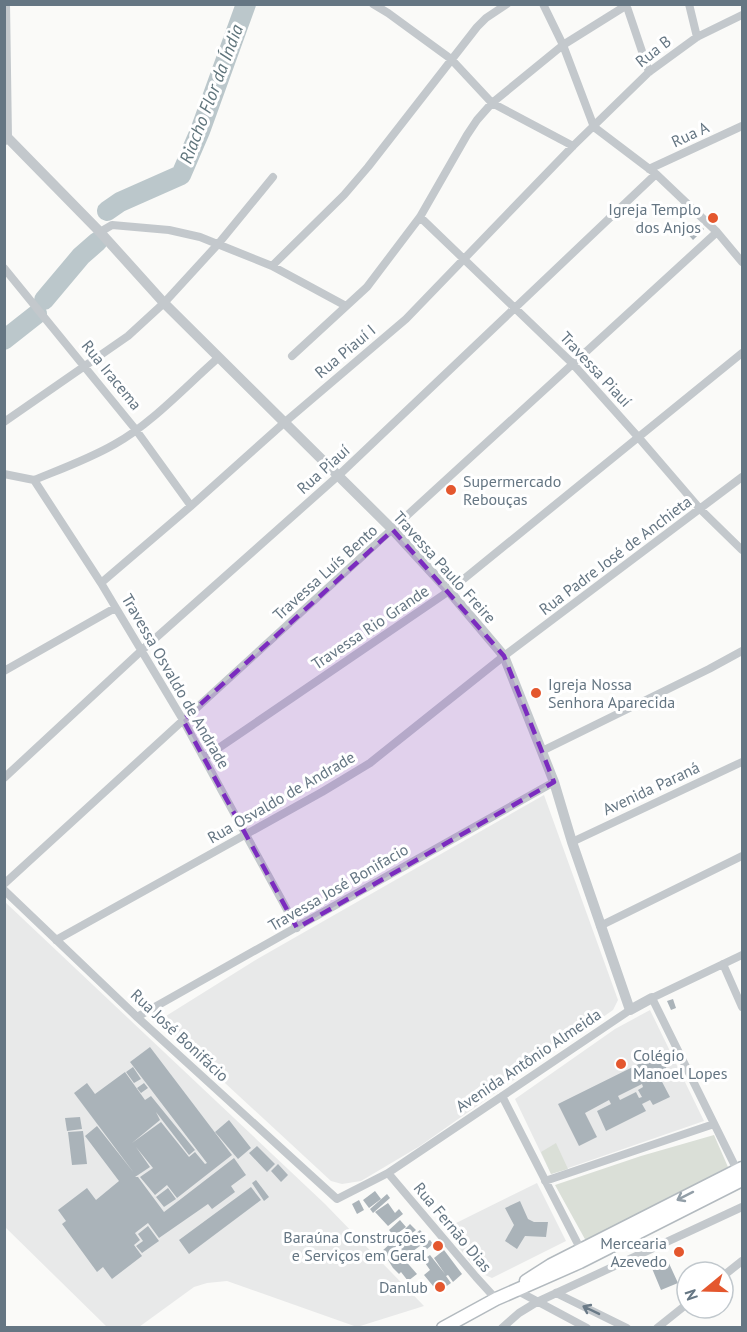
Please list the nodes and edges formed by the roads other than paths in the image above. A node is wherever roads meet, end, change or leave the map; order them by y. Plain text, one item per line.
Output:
1 (373, 4) edge
2 (507, 4) edge
3 (543, 4) edge
4 (689, 4) edge
5 (627, 5) edge
6 (6, 9) edge
7 (742, 15) edge
8 (697, 37) junction
9 (563, 45) junction
10 (451, 59) junction
11 (649, 72) junction
12 (492, 103) junction
13 (742, 126) edge
14 (594, 127) junction
15 (6, 138) edge
16 (573, 146) junction
17 (652, 172) junction
18 (273, 177) dead end
19 (420, 217) junction
20 (100, 232) junction
21 (717, 232) junction
22 (219, 243) junction
23 (465, 260) junction
24 (742, 261) edge
25 (272, 266) junction
26 (4, 268) edge
27 (164, 303) junction
28 (346, 306) junction
29 (516, 309) junction
30 (742, 353) edge
31 (292, 356) dead end
32 (218, 358) junction
33 (572, 363) junction
34 (85, 367) junction
35 (4, 422) edge
36 (285, 422) junction
37 (136, 430) junction
38 (639, 438) junction
39 (4, 474) edge
40 (339, 475) junction
41 (742, 477) edge
42 (34, 480) junction
43 (191, 506) junction
44 (701, 510) junction
45 (393, 530) junction
46 (742, 550) edge
47 (101, 582) junction
48 (449, 591) junction
49 (115, 608) junction
50 (141, 651) junction
51 (742, 651) edge
52 (504, 656) junction
53 (4, 671) edge
54 (183, 720) junction
55 (542, 751) junction
56 (204, 758) junction
57 (742, 762) edge
58 (4, 778) edge
59 (554, 782) junction
60 (247, 834) junction
61 (572, 842) junction
62 (742, 856) edge
63 (4, 884) edge
64 (4, 891) edge
65 (600, 926) junction
66 (297, 928) junction
67 (56, 940) junction
68 (742, 955) edge
69 (723, 964) junction
70 (652, 998) junction
71 (742, 1007) edge
72 (630, 1010) junction
73 (137, 1017) junction
74 (502, 1096) junction
75 (714, 1124) junction
76 (388, 1173) junction
77 (741, 1173) edge
78 (545, 1181) junction
79 (337, 1199) joint
80 (742, 1207) edge
81 (581, 1250) junction
82 (516, 1290) junction
83 (556, 1293) junction
84 (496, 1299) junction
85 (537, 1302) junction
86 (675, 1314) edge
87 (443, 1328) edge
88 (502, 1328) edge
89 (587, 1328) edge
90 (627, 1328) edge
91 (657, 1328) edge

1 - 10 street
2 - 10 street
3 - 9 street
4 - 8 street
5 - 9 street
5 - 11 street
6 - 15 street
7 - 8 street, Rua B
8 - 11 street, Rua B
9 - 12 street
9 - 14 street
10 - 12 street
10 - 25 street
11 - 14 street, Rua B
12 - 16 street
12 - 19 street
13 - 17 street, Rua A
14 - 16 street, Rua Piauí I
14 - 17 street
15 - 20 street, Travessa Paulo Freire
16 - 23 street, Rua Piauí I
17 - 21 street
17 - 29 street, Rua Piauí
18 - 22 street
19 - 23 street, Travessa Piauí
19 - 28 street
20 - 22 street
20 - 27 street, Travessa Paulo Freire
21 - 24 street
21 - 33 street, Travessa Luís Bento
22 - 25 street
22 - 27 street
23 - 29 street, Travessa Piauí
23 - 36 street, Rua Piauí I
25 - 28 street
26 - 34 street, Rua Iracema
27 - 32 street, Travessa Paulo Freire
27 - 34 street
28 - 31 street
29 - 33 street, Travessa Piauí
29 - 40 street, Rua Piauí
30 - 38 street, Travessa Rio Grande
32 - 36 street, Travessa Paulo Freire
32 - 37 street
33 - 38 street, Travessa Piauí
33 - 45 street, Travessa Luís Bento
34 - 35 street
34 - 37 street, Rua Iracema
36 - 40 street, Travessa Paulo Freire
36 - 43 street, Rua Piauí I
37 - 42 street
37 - 43 street, Rua Iracema
38 - 44 street, Travessa Piauí
38 - 48 street, Travessa Rio Grande
39 - 42 street
40 - 45 street, Travessa Paulo Freire
40 - 50 street, Rua Piauí
41 - 44 street, Rua Padre José de Anchieta
42 - 47 street, Travessa Osvaldo de Andrade
43 - 47 street, Rua Piauí I
44 - 46 street, Travessa Piauí
44 - 52 street, Rua Padre José de Anchieta
45 - 48 street, Travessa Paulo Freire
45 - 54 street, Travessa Luís Bento
47 - 49 street, Travessa Osvaldo de Andrade
48 - 52 street, Travessa Paulo Freire
48 - 56 street, Travessa Rio Grande
49 - 50 street, Travessa Osvaldo de Andrade
49 - 53 street
50 - 54 street, Travessa Osvaldo de Andrade
50 - 58 street, Rua Piauí
51 - 55 street
52 - 55 street, Travessa Paulo Freire
52 - 60 street, Rua Osvaldo de Andrade
54 - 56 street, Travessa Osvaldo de Andrade
54 - 63 street, Travessa Luís Bento
55 - 59 street, Travessa Paulo Freire
56 - 60 street, Travessa Osvaldo de Andrade
57 - 61 street, Avenida Paraná
59 - 61 street, Travessa Paulo Freire
59 - 66 street, Travessa José Bonifacio
60 - 66 street, Travessa Osvaldo de Andrade
60 - 67 street, Rua Osvaldo de Andrade
61 - 65 street, Travessa Paulo Freire
62 - 65 street
64 - 67 street, Rua José Bonifácio
65 - 72 street, Travessa Paulo Freire
66 - 73 street, Travessa José Bonifacio
67 - 73 street, Rua José Bonifácio
68 - 69 street, Avenida Antônio Almeida
69 - 70 street, Avenida Antônio Almeida
69 - 71 street
70 - 72 street, Avenida Antônio Almeida
70 - 75 street
72 - 74 street, Avenida Antônio Almeida
73 - 79 street, Rua José Bonifácio
74 - 76 street, Avenida Antônio Almeida
74 - 78 street
75 - 77 street
75 - 78 street
76 - 79 street, Avenida Antônio Almeida
76 - 84 street, Rua Fernão Dias
77 -> 81 main road
77 - 82 main road
78 - 81 street
80 - 83 street
81 - 82 main road
82 - 84 main road
82 - 85 street
83 - 85 street
90 -> 83 street
84 - 87 main road
85 - 88 street
85 - 89 street
86 - 91 street

